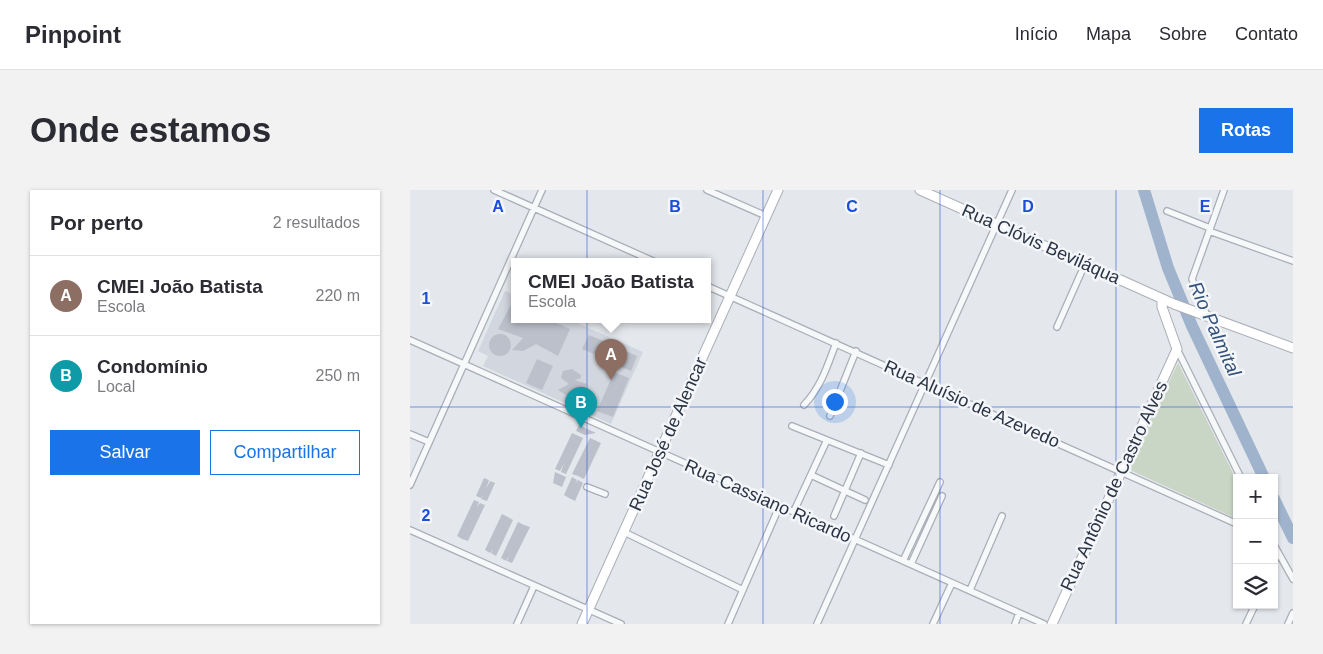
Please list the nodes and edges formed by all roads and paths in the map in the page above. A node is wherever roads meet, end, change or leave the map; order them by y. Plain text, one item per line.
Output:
1 (494, 190) edge
2 (542, 190) edge
3 (707, 190) edge
4 (778, 190) edge
5 (920, 190) edge
6 (1012, 190) edge
7 (1224, 190) edge
8 (534, 208) junction
9 (1167, 211) dead end
10 (766, 216) junction
11 (998, 224) junction
12 (1210, 229) junction
13 (512, 258) edge
14 (646, 258) edge
15 (511, 260) edge
16 (1293, 261) edge
17 (1084, 264) junction
18 (711, 288) edge
19 (730, 296) junction
20 (1162, 303) junction
21 (1208, 318) junction
22 (1057, 327) dead end
23 (410, 340) edge
24 (836, 343) junction
25 (1293, 348) edge
26 (1178, 349) junction
27 (856, 351) junction
28 (464, 365) junction
29 (927, 383) junction
30 (804, 405) dead end
31 (830, 416) dead end
32 (792, 426) dead end
33 (410, 434) edge
34 (827, 440) junction
35 (429, 442) junction
36 (659, 454) junction
37 (861, 454) junction
38 (889, 465) junction
39 (1120, 472) junction
40 (1239, 474) edge
41 (811, 475) junction
42 (940, 482) dead end
43 (410, 486) edge
44 (587, 487) dead end
45 (845, 490) junction
46 (605, 494) dead end
47 (942, 496) dead end
48 (865, 500) dead end
49 (780, 505) junction
50 (794, 511) junction
51 (834, 516) dead end
52 (1002, 516) dead end
53 (1233, 522) edge
54 (410, 530) edge
55 (624, 532) junction
56 (855, 539) junction
57 (1278, 553) edge
58 (903, 561) junction
59 (911, 564) junction
60 (1293, 579) edge
61 (952, 583) junction
62 (534, 586) junction
63 (743, 590) junction
64 (970, 590) junction
65 (1253, 609) edge
66 (589, 610) junction
67 (1019, 613) junction
68 (1293, 613) edge
69 (517, 624) edge
70 (582, 624) edge
71 (621, 624) edge
72 (728, 624) edge
73 (817, 624) edge
74 (933, 624) edge
75 (1014, 624) edge
76 (1044, 624) edge
77 (1052, 624) edge
78 (1246, 624) edge
79 (1288, 624) edge

1 - 8 street
2 - 8 street
3 - 10 street
4 - 10 street, Rua José de Alencar
5 - 11 street, Rua Clóvis Beviláqua
6 - 11 street
7 - 12 street
8 - 13 street
8 - 14 street
9 - 12 street
10 - 19 street, Rua José de Alencar
11 - 17 street, Rua Clóvis Beviláqua
11 - 29 street
12 - 16 street
12 - 21 street
15 - 28 street
17 - 20 street, Rua Clóvis Beviláqua
17 - 22 street
18 - 19 street, Rua Aluísio de Azevedo
19 - 24 street, Rua Aluísio de Azevedo
19 - 36 street, Rua José de Alencar
20 - 21 street, Rua Clóvis Beviláqua
20 - 26 street
21 - 25 street, Rua Clóvis Beviláqua
23 - 28 street, Rua Cassiano Ricardo
24 - 27 street, Rua Aluísio de Azevedo
24 - 30 street
26 - 39 street, Rua Antônio de Castro Alves
26 - 40 street
27 - 29 street, Rua Aluísio de Azevedo
27 - 31 street
28 - 35 street
28 - 36 street, Rua Cassiano Ricardo
29 - 38 street
29 - 39 street, Rua Aluísio de Azevedo
32 - 34 street
33 - 35 street
34 - 37 street
34 - 41 street
35 - 43 street
36 - 49 street, Rua Cassiano Ricardo
36 - 55 street, Rua José de Alencar
37 - 38 street
37 - 45 street
38 - 56 street
39 - 53 street, Rua Aluísio de Azevedo
39 - 77 street, Rua Antônio de Castro Alves
41 - 45 street
41 - 50 street
42 - 58 street
44 - 46 street
45 - 48 street
45 - 51 street
47 - 59 street
49 - 50 street, Rua Cassiano Ricardo
49 - 63 street
50 - 56 street, Rua Cassiano Ricardo
52 - 64 street
54 - 62 street
55 - 63 street
55 - 66 street, Rua José de Alencar
56 - 58 street, Rua Cassiano Ricardo
56 - 73 street
57 - 60 street
58 - 59 street, Rua Cassiano Ricardo
59 - 61 street, Rua Cassiano Ricardo
61 - 64 street, Rua Cassiano Ricardo
61 - 74 street
62 - 66 street
62 - 69 street
63 - 72 street
64 - 67 street, Rua Cassiano Ricardo
65 - 78 street
66 - 70 street, Rua José de Alencar
66 - 71 street
67 - 75 street
67 - 76 street, Rua Cassiano Ricardo
68 - 79 street

